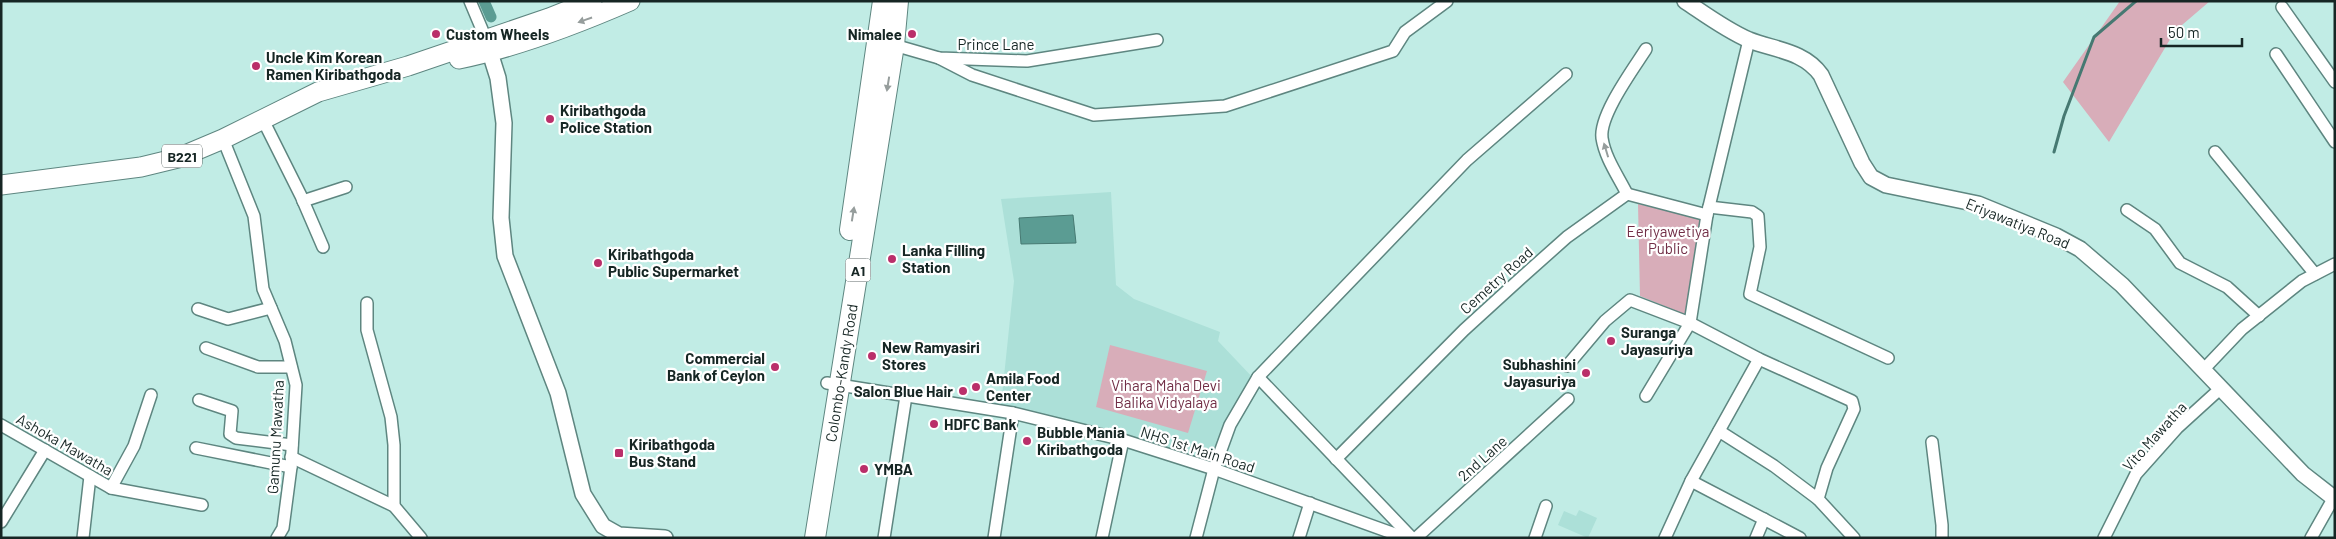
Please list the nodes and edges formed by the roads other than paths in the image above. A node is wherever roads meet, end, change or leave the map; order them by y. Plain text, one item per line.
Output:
1 (470, 1) edge
2 (592, 1) edge
3 (630, 1) edge
4 (883, 1) edge
5 (898, 1) edge
6 (1447, 1) edge
7 (1685, 1) edge
8 (2282, 7) dead end
9 (1157, 40) dead end
10 (1749, 40) junction
11 (488, 46) junction
12 (894, 46) junction
13 (1646, 49) dead end
14 (2276, 54) dead end
15 (939, 58) junction
16 (1566, 74) dead end
17 (2335, 82) edge
18 (263, 120) junction
19 (222, 139) junction
20 (2335, 142) edge
21 (2216, 152) dead end
22 (1, 185) edge
23 (346, 187) dead end
24 (1627, 194) junction
25 (303, 201) junction
26 (2126, 210) dead end
27 (1708, 211) junction
28 (323, 247) dead end
29 (2335, 264) edge
30 (2315, 274) junction
31 (367, 303) dead end
32 (271, 308) junction
33 (198, 309) dead end
34 (2259, 316) junction
35 (1690, 323) junction
36 (206, 348) dead end
37 (1888, 358) dead end
38 (1759, 359) junction
39 (1567, 366) dead end
40 (291, 367) junction
41 (2204, 369) junction
42 (1258, 377) junction
43 (833, 384) junction
44 (2221, 388) junction
45 (151, 395) dead end
46 (906, 396) junction
47 (1646, 396) dead end
48 (1568, 399) dead end
49 (199, 400) dead end
50 (1013, 412) junction
51 (1, 425) edge
52 (1719, 431) junction
53 (1123, 440) junction
54 (1932, 442) dead end
55 (292, 444) junction
56 (196, 448) dead end
57 (45, 450) junction
58 (1336, 459) junction
59 (291, 462) junction
60 (1214, 469) junction
61 (90, 476) junction
62 (1691, 481) junction
63 (111, 488) junction
64 (1818, 499) junction
65 (2334, 499) edge
66 (1310, 503) junction
67 (202, 505) dead end
68 (394, 506) junction
69 (1546, 506) dead end
70 (1764, 519) junction
71 (1, 522) edge
72 (1400, 537) edge
73 (1851, 537) edge
74 (83, 538) edge
75 (277, 538) edge
76 (421, 538) edge
77 (665, 538) edge
78 (801, 538) edge
79 (815, 538) edge
80 (884, 538) edge
81 (994, 538) edge
82 (1102, 538) edge
83 (1196, 538) edge
84 (1299, 538) edge
85 (1412, 538) edge
86 (1416, 538) edge
87 (1535, 538) edge
88 (1664, 538) edge
89 (1756, 538) edge
90 (1800, 538) edge
91 (1942, 538) edge
92 (2104, 538) edge
93 (2311, 538) edge

1 - 11 street
2 - 11 main road, B221
3 -> 11 main road, B221
43 -> 4 highway, Colombo-Kandy Road / A1
5 - 12 highway, Colombo-Kandy Road / A1
6 - 15 street
7 - 10 street, Eriyawatiya Road
8 - 17 street
9 - 15 street, Prince Lane
10 - 27 street
10 - 41 street, Eriyawatiya Road
11 - 18 main road, B221
11 - 77 street
12 - 15 street, Prince Lane
12 -> 43 highway, Colombo-Kandy Road / A1
24 -> 13 street
14 - 20 street
16 - 42 street
18 - 19 main road, B221
18 - 25 street
19 - 22 main road, B221
19 - 32 street, Gamunu Mawatha
21 - 30 street
23 - 25 street
24 - 27 street
24 - 58 street, Cemetry Road
25 - 28 street
26 - 34 street
27 - 35 street
27 - 37 street
29 - 30 street
30 - 34 street
31 - 68 street
32 - 33 street
32 - 40 street, Gamunu Mawatha
34 - 41 street
35 - 38 street
35 - 39 street
35 - 47 street
36 - 40 street
38 - 52 street
38 - 64 street
40 - 55 street, Gamunu Mawatha
41 - 44 street, Eriyawatiya Road
42 - 58 street
42 - 60 street
43 - 46 street, NHS 1st Main Road
43 - 78 highway, Colombo-Kandy Road / A1
43 - 79 highway, Colombo-Kandy Road / A1
44 - 65 street, Eriyawatiya Road
44 - 92 street, Vito Mawatha
45 - 63 street
46 - 50 street, NHS 1st Main Road
46 - 80 street
48 - 86 street, 2nd Lane
49 - 55 street
50 - 53 street, NHS 1st Main Road
50 - 81 street
51 - 57 street, Ashoka Mawatha
52 - 62 street
52 - 64 street
53 - 60 street, NHS 1st Main Road
53 - 82 street
54 - 91 street
55 - 59 street, Gamunu Mawatha
56 - 59 street
57 - 61 street, Ashoka Mawatha
57 - 71 street
58 - 85 street
59 - 68 street
59 - 75 street, Gamunu Mawatha
60 - 66 street, NHS 1st Main Road
60 - 83 street
61 - 63 street, Ashoka Mawatha
61 - 74 street
62 - 70 street
62 - 88 street
63 - 67 street, Ashoka Mawatha
64 - 73 street
65 - 93 street
66 - 72 street, NHS 1st Main Road
66 - 84 street
68 - 76 street
69 - 87 street
70 - 89 street
70 - 90 street

